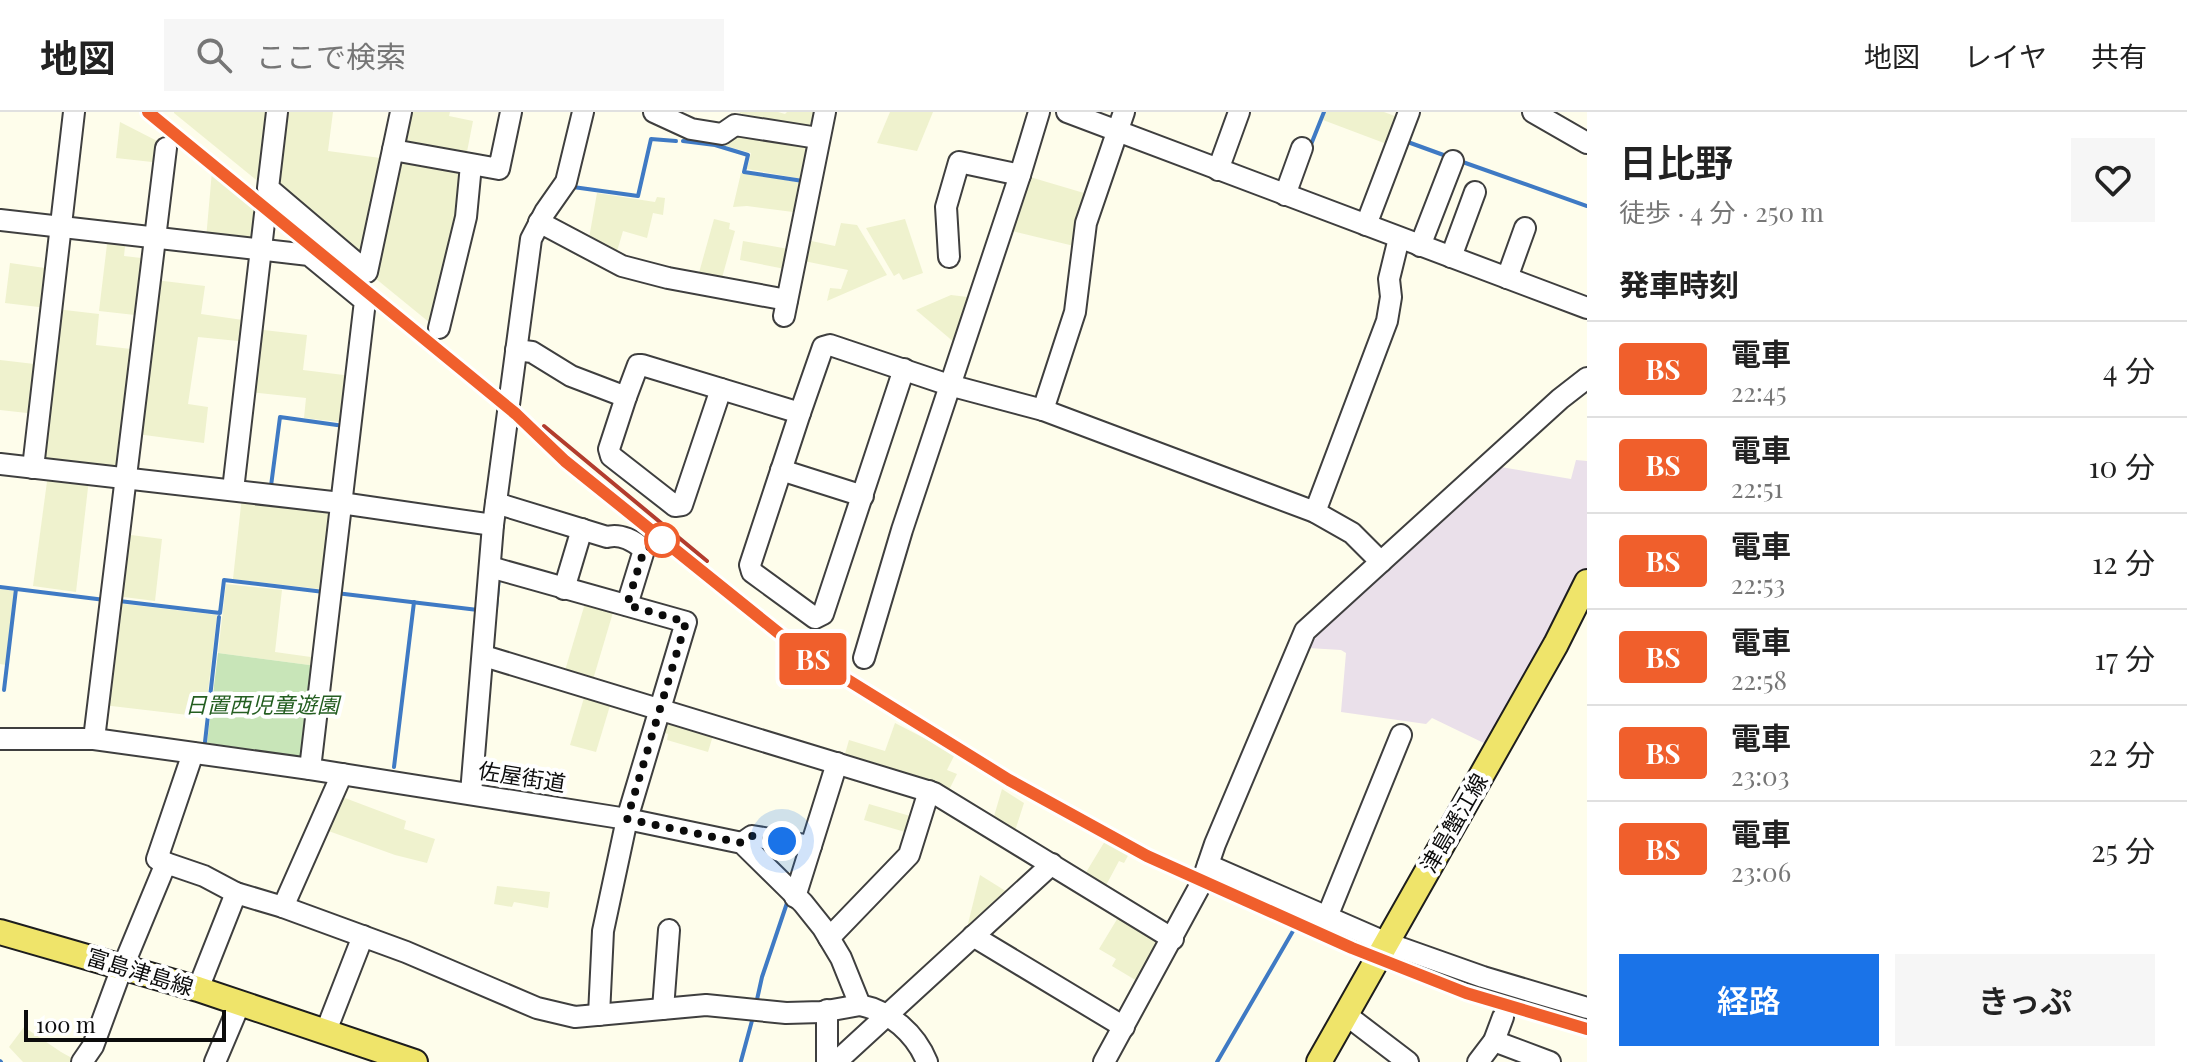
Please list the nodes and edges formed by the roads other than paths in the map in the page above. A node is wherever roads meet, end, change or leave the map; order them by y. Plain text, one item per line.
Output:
1 (74, 112) edge
2 (277, 112) edge
3 (401, 112) edge
4 (511, 112) edge
5 (583, 112) edge
6 (654, 112) edge
7 (825, 112) edge
8 (1039, 112) edge
9 (1067, 112) edge
10 (1124, 112) edge
11 (1239, 112) edge
12 (1409, 112) edge
13 (1533, 112) edge
14 (1576, 112) edge
15 (736, 118) edge
16 (1565, 130) junction
17 (1117, 132) junction
18 (818, 138) junction
19 (1587, 143) edge
20 (166, 148) dead end
21 (1302, 148) dead end
22 (393, 150) junction
23 (1453, 161) dead end
24 (471, 165) junction
25 (1218, 170) junction
26 (1020, 175) junction
27 (1475, 192) dead end
28 (1285, 195) junction
29 (265, 214) dead end
30 (0, 220) edge
31 (539, 222) junction
32 (1366, 225) junction
33 (61, 227) junction
34 (1525, 228) dead end
35 (156, 238) junction
36 (1399, 238) junction
37 (1420, 246) junction
38 (261, 250) junction
39 (949, 257) dead end
40 (1451, 257) junction
41 (1507, 278) junction
42 (1587, 308) edge
43 (439, 328) dead end
44 (516, 350) junction
45 (904, 369) junction
46 (1587, 378) edge
47 (949, 385) junction
48 (721, 389) junction
49 (626, 397) junction
50 (1043, 410) junction
51 (800, 413) junction
52 (0, 464) edge
53 (33, 468) junction
54 (781, 470) junction
55 (128, 479) junction
56 (233, 490) junction
57 (863, 496) junction
58 (341, 503) junction
59 (496, 503) junction
60 (1315, 512) junction
61 (493, 525) junction
62 (582, 529) junction
63 (1381, 562) junction
64 (490, 567) junction
65 (564, 589) junction
66 (1584, 594) edge
67 (627, 605) junction
68 (484, 656) junction
69 (864, 658) dead end
70 (660, 709) junction
71 (1401, 735) dead end
72 (0, 739) edge
73 (94, 739) junction
74 (193, 753) junction
75 (837, 763) junction
76 (310, 769) junction
77 (342, 774) junction
78 (929, 791) junction
79 (471, 793) junction
80 (627, 819) junction
81 (742, 843) junction
82 (811, 846) junction
83 (166, 863) junction
84 (1052, 864) junction
85 (1208, 865) junction
86 (236, 893) junction
87 (795, 897) junction
88 (283, 907) junction
89 (1327, 917) junction
90 (669, 930) dead end
91 (0, 932) edge
92 (363, 936) junction
93 (973, 936) junction
94 (829, 938) junction
95 (1173, 939) junction
96 (1387, 943) junction
97 (124, 967) junction
98 (198, 989) junction
99 (240, 1003) junction
100 (860, 1005) junction
101 (1587, 1008) edge
102 (663, 1009) junction
103 (827, 1010) junction
104 (887, 1014) junction
105 (1345, 1014) junction
106 (599, 1015) junction
107 (1503, 1017) dead end
108 (1124, 1027) junction
109 (326, 1031) junction
110 (1494, 1041) junction
111 (82, 1062) edge
112 (215, 1062) edge
113 (412, 1062) edge
114 (827, 1062) edge
115 (836, 1062) edge
116 (927, 1062) edge
117 (1104, 1062) edge
118 (1319, 1062) edge
119 (1408, 1062) edge
120 (1478, 1062) edge
121 (1550, 1062) edge

1 - 33 street
2 - 22 street
3 - 22 street
4 - 24 street
5 - 31 street
6 - 15 street
7 - 18 street
8 - 26 street
9 - 17 street
10 - 17 street
11 - 25 street
12 - 32 street
13 - 16 street
14 - 16 street
15 - 18 street
16 - 19 street
17 - 25 street
17 - 50 street
18 - 31 street
20 - 35 street
21 - 28 street
22 - 24 street
23 - 37 street
24 - 43 street
25 - 28 street
26 - 39 street
26 - 47 street
27 - 40 street
28 - 32 street
29 - 38 street
30 - 33 street
31 - 44 street
32 - 36 street
33 - 35 street
33 - 53 street
34 - 41 street
35 - 38 street
35 - 55 street
36 - 37 street
36 - 60 street
37 - 40 street
38 - 56 street
38 - 58 street
40 - 41 street
41 - 42 street
44 - 49 street
44 - 59 street
45 - 47 street
45 - 51 street
45 - 57 street
46 - 63 street
47 - 50 street
47 - 69 street
48 - 49 street
48 - 49 street
48 - 51 street
50 - 60 street
51 - 54 street
52 - 53 street
53 - 55 street
54 - 57 street
54 - 57 street
55 - 56 street
55 - 73 street
56 - 58 street
58 - 61 street
58 - 76 street
59 - 61 street
59 - 62 street
60 - 63 street
61 - 64 street
62 - 65 street
62 - 67 street
63 - 85 street
64 - 65 street
64 - 68 street
65 - 67 street
66 - 96 main road, 津島蟹江線
67 - 70 street
68 - 70 street
68 - 79 street
70 - 75 street
70 - 80 street
71 - 89 street
72 - 73 street, 佐屋街道
73 - 74 street, 佐屋街道
74 - 76 street, 佐屋街道
74 - 83 street
75 - 78 street
75 - 82 street
76 - 77 street, 佐屋街道
77 - 79 street, 佐屋街道
77 - 88 street
78 - 84 street
78 - 94 street
79 - 80 street, 佐屋街道
80 - 81 street, 佐屋街道
80 - 106 street
81 - 82 street, 佐屋街道
81 - 87 street
82 - 87 street
83 - 86 street
83 - 97 street
84 - 93 street
84 - 95 street
85 - 89 street
85 - 95 street
86 - 88 street
86 - 98 street
87 - 94 street
88 - 92 street
89 - 96 street
90 - 102 street
91 - 97 main road, 富島津島線
92 - 106 street
92 - 109 street
93 - 104 street
93 - 108 street
94 - 100 street
95 - 108 street
96 - 101 street
96 - 105 main road, 津島蟹江線
97 - 98 main road, 富島津島線
97 - 111 street
98 - 99 main road, 富島津島線
99 - 109 main road, 富島津島線
99 - 112 street
100 - 103 street
100 - 104 street
102 - 103 street
102 - 106 street
103 - 114 street
104 - 115 street
104 - 116 street
105 - 118 main road, 津島蟹江線
105 - 119 street
107 - 110 street
108 - 117 street
109 - 113 main road, 富島津島線
110 - 120 street
110 - 121 street

